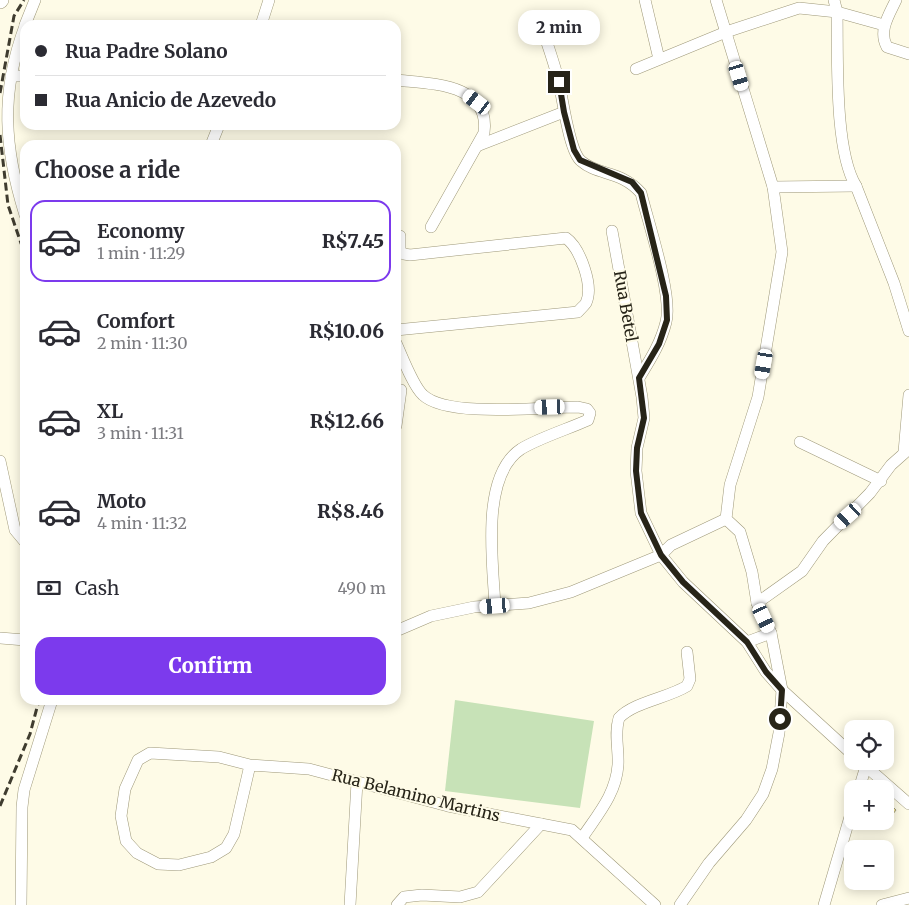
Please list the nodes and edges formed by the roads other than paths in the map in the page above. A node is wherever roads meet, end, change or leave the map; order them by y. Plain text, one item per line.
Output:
1 (35, 0) edge
2 (269, 0) edge
3 (645, 0) edge
4 (716, 0) edge
5 (896, 0) edge
6 (835, 6) edge
7 (27, 20) edge
8 (263, 20) edge
9 (884, 25) junction
10 (542, 28) dead end
11 (726, 32) junction
12 (20, 44) edge
13 (909, 54) edge
14 (659, 59) junction
15 (636, 69) dead end
16 (11, 76) junction
17 (20, 76) edge
18 (401, 81) edge
19 (564, 112) junction
20 (476, 146) junction
21 (856, 186) junction
22 (773, 187) junction
23 (20, 195) edge
24 (431, 227) dead end
25 (612, 231) dead end
26 (401, 252) edge
27 (401, 330) edge
28 (909, 331) edge
29 (401, 353) edge
30 (639, 378) junction
31 (414, 379) junction
32 (401, 389) edge
33 (909, 395) edge
34 (800, 442) dead end
35 (907, 450) edge
36 (0, 461) edge
37 (881, 481) junction
38 (726, 520) junction
39 (20, 536) edge
40 (661, 555) junction
41 (757, 603) junction
42 (495, 606) junction
43 (401, 629) edge
44 (771, 633) junction
45 (0, 638) edge
46 (20, 640) edge
47 (747, 642) junction
48 (687, 652) dead end
49 (782, 690) junction
50 (50, 705) edge
51 (844, 747) edge
52 (250, 764) junction
53 (870, 770) edge
54 (357, 782) junction
55 (909, 804) edge
56 (541, 824) junction
57 (846, 830) edge
58 (582, 838) junction
59 (909, 898) edge
60 (21, 905) edge
61 (350, 905) edge
62 (397, 905) edge
63 (655, 905) edge
64 (680, 905) edge
65 (824, 905) edge
66 (882, 905) edge

1 - 7 street
2 - 8 street
3 - 14 street
4 - 11 street
5 - 9 street
6 - 9 street
6 - 11 street
6 - 21 street
9 - 13 street
10 - 19 street
11 - 14 street
11 - 22 street
12 - 16 street
14 - 15 street
16 - 17 street
16 - 23 street
18 - 20 street
19 - 20 street
19 - 30 street
20 - 24 street
21 - 22 street
21 - 28 street
22 - 38 street
25 - 30 street, Rua Betel
26 - 27 street
29 - 31 street
30 - 40 street, Rua Betel
31 - 32 street
31 - 42 street
33 - 35 street
34 - 37 street
35 - 37 street
36 - 39 street
37 - 41 street
38 - 40 street
38 - 41 street
40 - 42 street
40 - 47 street, Rua Betel
41 - 44 street
42 - 43 street
44 - 47 street
44 - 49 street
45 - 46 street
47 - 49 street, Rua Betel
48 - 58 street
49 - 51 street, Rua Betel
49 - 64 street
50 - 60 street
52 - 52 street
52 - 54 street, Rua Belamino Martins
53 - 55 street
54 - 56 street, Rua Belamino Martins
54 - 61 street
56 - 58 street, Rua Belamino Martins
56 - 62 street
57 - 65 street
58 - 63 street, Rua Belamino Martins
59 - 66 street

